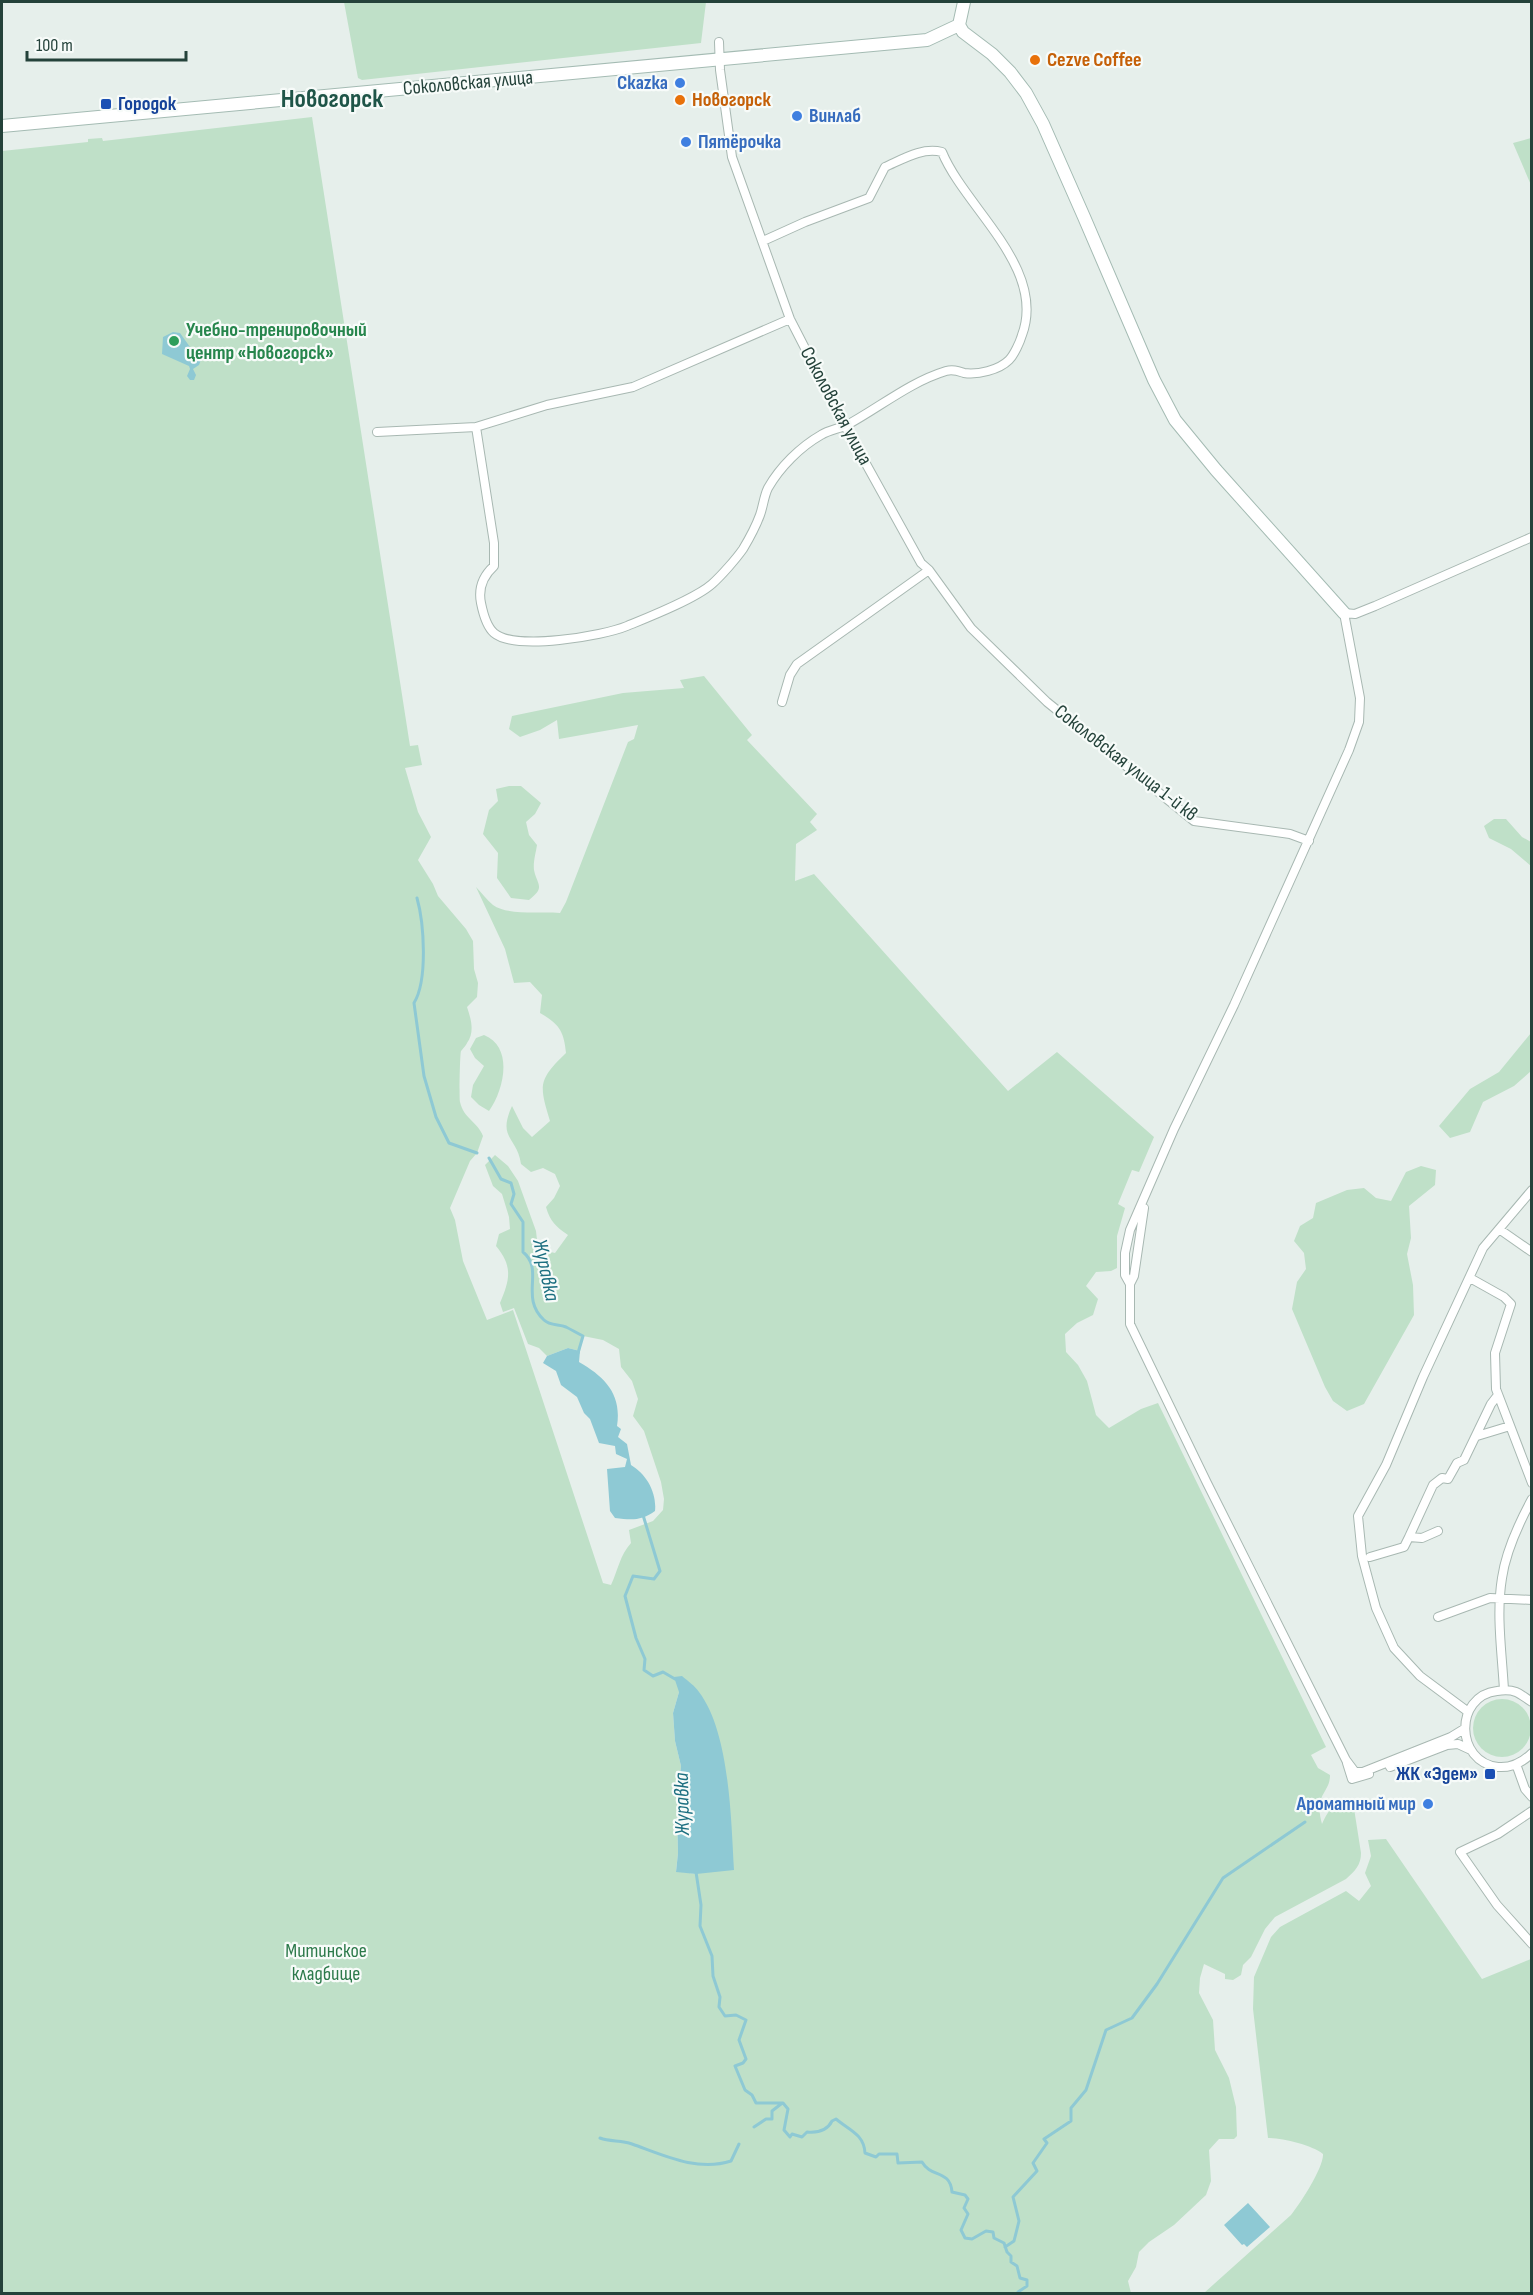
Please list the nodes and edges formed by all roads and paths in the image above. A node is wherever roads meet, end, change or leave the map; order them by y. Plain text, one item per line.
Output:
1 (964, 2) edge
2 (959, 25) junction
3 (719, 42) dead end
4 (719, 59) junction
5 (2, 126) edge
6 (763, 241) junction
7 (790, 319) junction
8 (845, 426) junction
9 (476, 427) junction
10 (377, 432) dead end
11 (1532, 537) edge
12 (929, 570) junction
13 (1344, 613) junction
14 (971, 628) joint
15 (782, 702) dead end
16 (1309, 841) junction
17 (1532, 1190) edge
18 (1499, 1229) junction
19 (1532, 1252) edge
20 (1470, 1278) junction
21 (1498, 1395) junction
22 (1510, 1426) junction
23 (1477, 1436) junction
24 (1532, 1483) edge
25 (1532, 1499) edge
26 (1438, 1531) dead end
27 (1409, 1537) junction
28 (1370, 1557) dead end
29 (1501, 1597) junction
30 (1532, 1599) edge
31 (1438, 1617) dead end
32 (1504, 1690) junction
33 (1532, 1702) edge
34 (1467, 1711) junction
35 (1464, 1729) junction
36 (1472, 1750) junction
37 (1532, 1753) edge
38 (1346, 1760) junction
39 (1516, 1764) junction
40 (1532, 1797) edge
41 (1532, 1811) edge
42 (1532, 1944) edge

1 - 2 street
2 - 4 street, Соколовская улица
2 - 13 street
3 - 4 street, Соколовская улица
4 - 5 street, Соколовская улица
4 - 6 street, Соколовская улица
6 - 7 street, Соколовская улица
6 - 8 street
7 - 8 street, Соколовская улица
7 - 9 street
8 - 9 street
8 - 12 street, Соколовская улица
9 - 10 street
11 - 13 street
12 - 14 street, Соколовская улица
12 - 15 street
13 - 16 street
14 - 16 street, Соколовская улица 1-й кв
16 - 38 street
17 - 18 street
18 - 19 street
18 - 20 street
20 - 21 street
20 - 34 street
21 - 22 street
21 - 23 street
22 - 23 street
22 - 24 street
23 - 27 street
25 - 29 street
26 - 27 street
27 - 28 street
29 - 30 street
29 - 31 street
29 - 32 street
32 - 33 street
32 - 34 street
34 - 35 street
35 - 36 street
35 - 38 street
36 - 38 street
36 - 39 street
37 - 39 street
39 - 40 street
41 - 42 street

